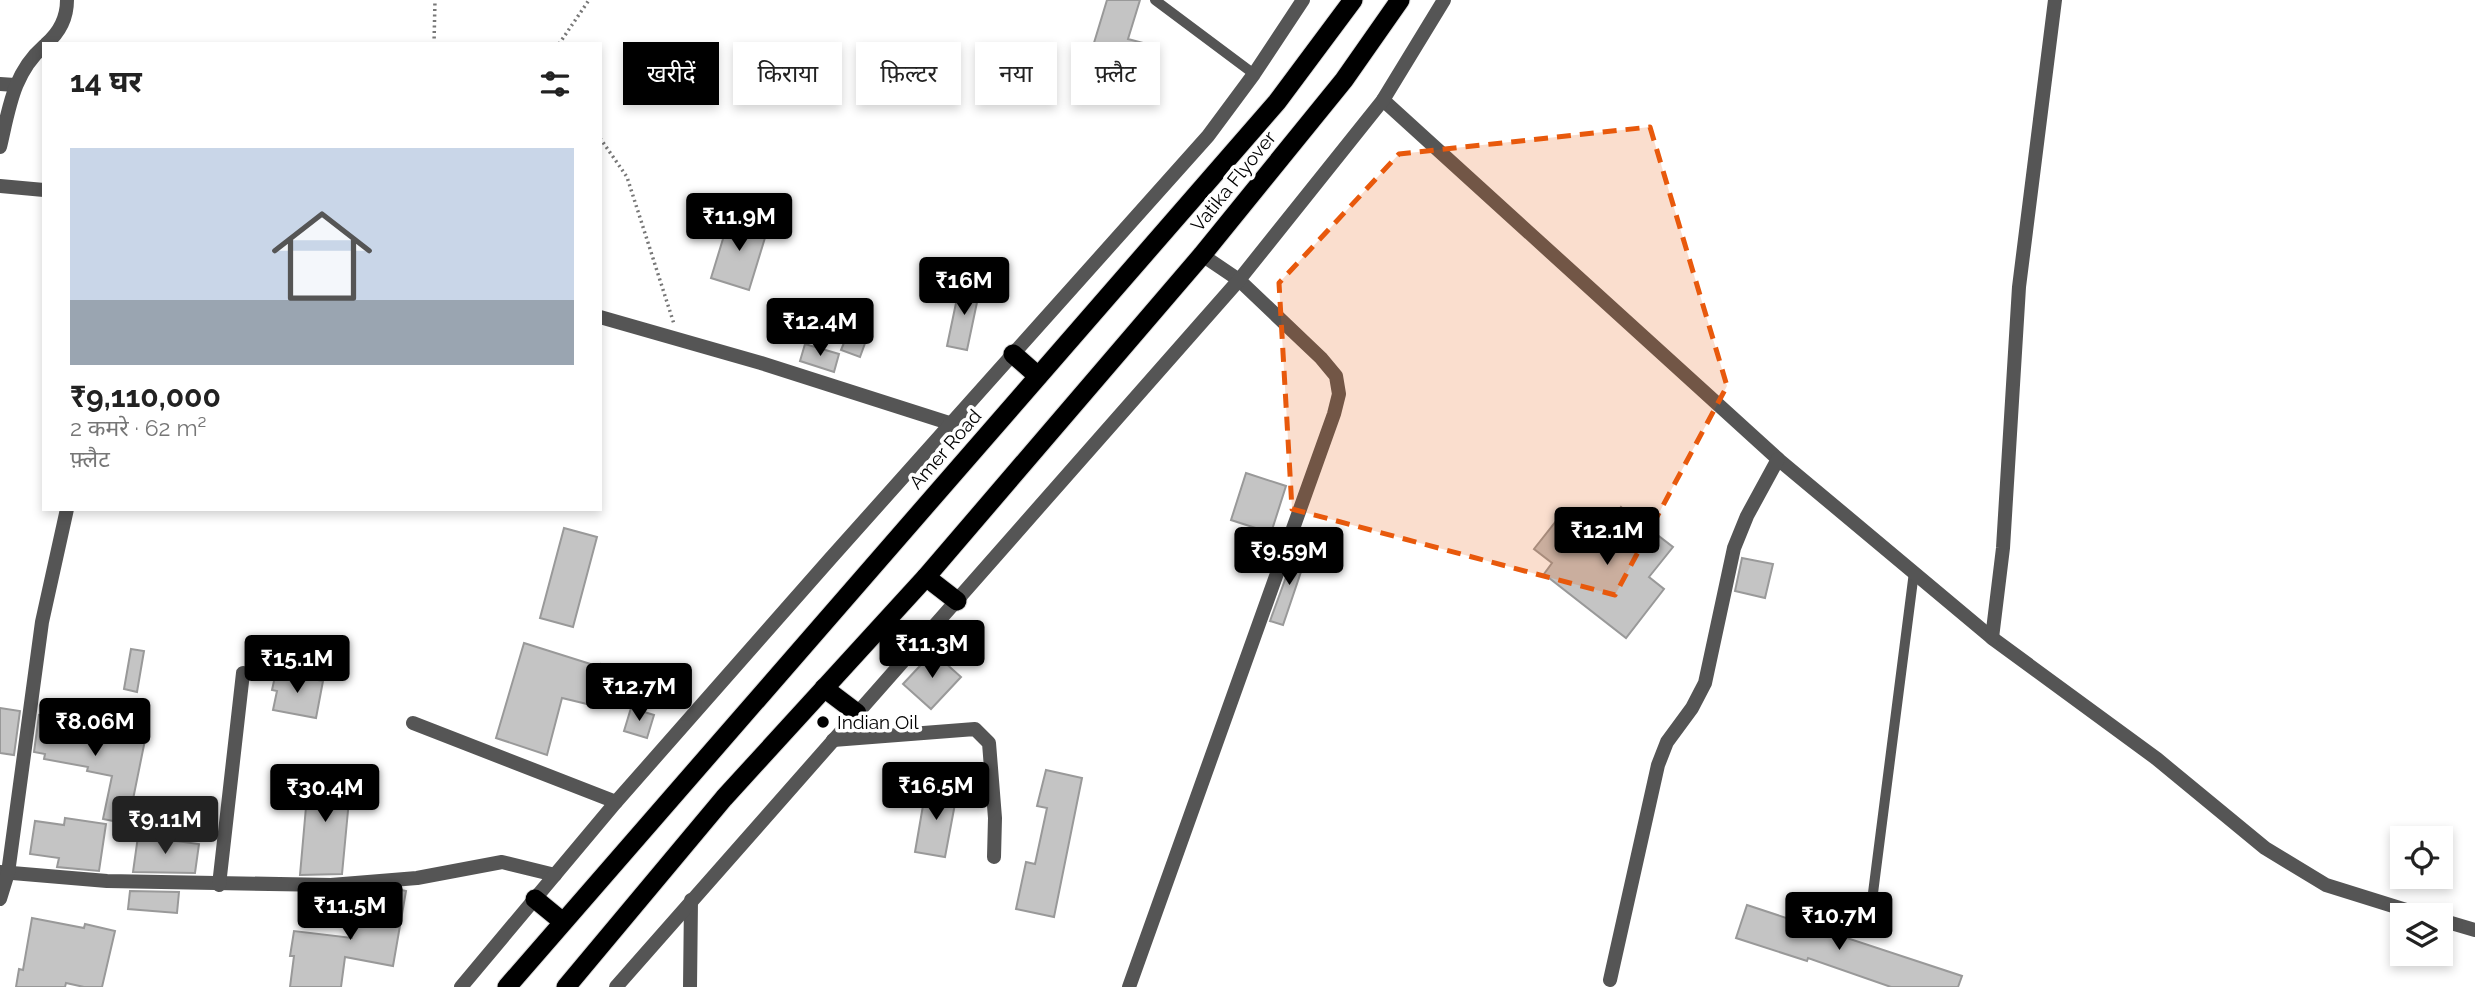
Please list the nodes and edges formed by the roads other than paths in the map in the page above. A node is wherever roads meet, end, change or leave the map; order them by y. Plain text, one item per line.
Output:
1 (67, 0) edge
2 (1155, 0) edge
3 (1303, 0) edge
4 (1353, 0) edge
5 (1400, 0) edge
6 (1444, 0) edge
7 (2055, 0) edge
8 (48, 42) edge
9 (42, 48) edge
10 (1254, 74) junction
11 (7, 84) edge
12 (1383, 100) junction
13 (0, 147) edge
14 (0, 186) edge
15 (42, 190) edge
16 (1202, 256) junction
17 (1238, 280) junction
18 (602, 318) edge
19 (1013, 354) junction
20 (1038, 376) junction
21 (949, 423) junction
22 (1778, 458) junction
23 (67, 511) edge
24 (1914, 572) junction
25 (926, 577) junction
26 (957, 601) junction
27 (1992, 638) junction
28 (243, 673) dead end
29 (824, 688) junction
30 (857, 713) junction
31 (413, 723) dead end
32 (833, 740) junction
33 (616, 802) junction
34 (994, 857) dead end
35 (4, 872) edge
36 (555, 875) junction
37 (219, 884) junction
38 (1873, 893) dead end
39 (536, 899) junction
40 (0, 900) edge
41 (691, 900) junction
42 (2390, 905) edge
43 (563, 922) junction
44 (2453, 924) edge
45 (2475, 930) edge
46 (1610, 980) dead end
47 (461, 987) edge
48 (507, 987) edge
49 (566, 987) edge
50 (616, 987) edge
51 (690, 987) edge
52 (1129, 987) edge

1 - 8 street
2 - 10 lane
3 - 10 street
4 - 20 highway, Amer Road
5 - 16 highway, Vatika Flyover
6 - 12 street
7 - 27 street
9 - 11 street
10 - 19 street
11 - 13 street
12 - 17 street
12 - 22 street
14 - 15 street
16 - 17 street
16 - 25 highway, Vatika Flyover
17 - 26 street
17 - 52 street
18 - 21 street
19 - 20 highway
19 - 21 street
20 - 43 highway, Amer Road
21 - 33 street
22 - 24 street
22 - 46 street
23 - 35 street
24 - 27 street
24 - 38 lane
25 - 26 highway
25 - 29 highway, Vatika Flyover
26 - 30 street
27 - 42 street
28 - 37 street
29 - 30 highway
29 - 49 highway, Vatika Flyover
30 - 32 street
31 - 33 street
32 - 34 street
32 - 41 street
33 - 36 street
35 - 37 street
35 - 40 street
36 - 37 street
36 - 39 street
39 - 43 highway
39 - 47 street
41 - 50 street
41 - 51 street
43 - 48 highway, Amer Road
44 - 45 street

